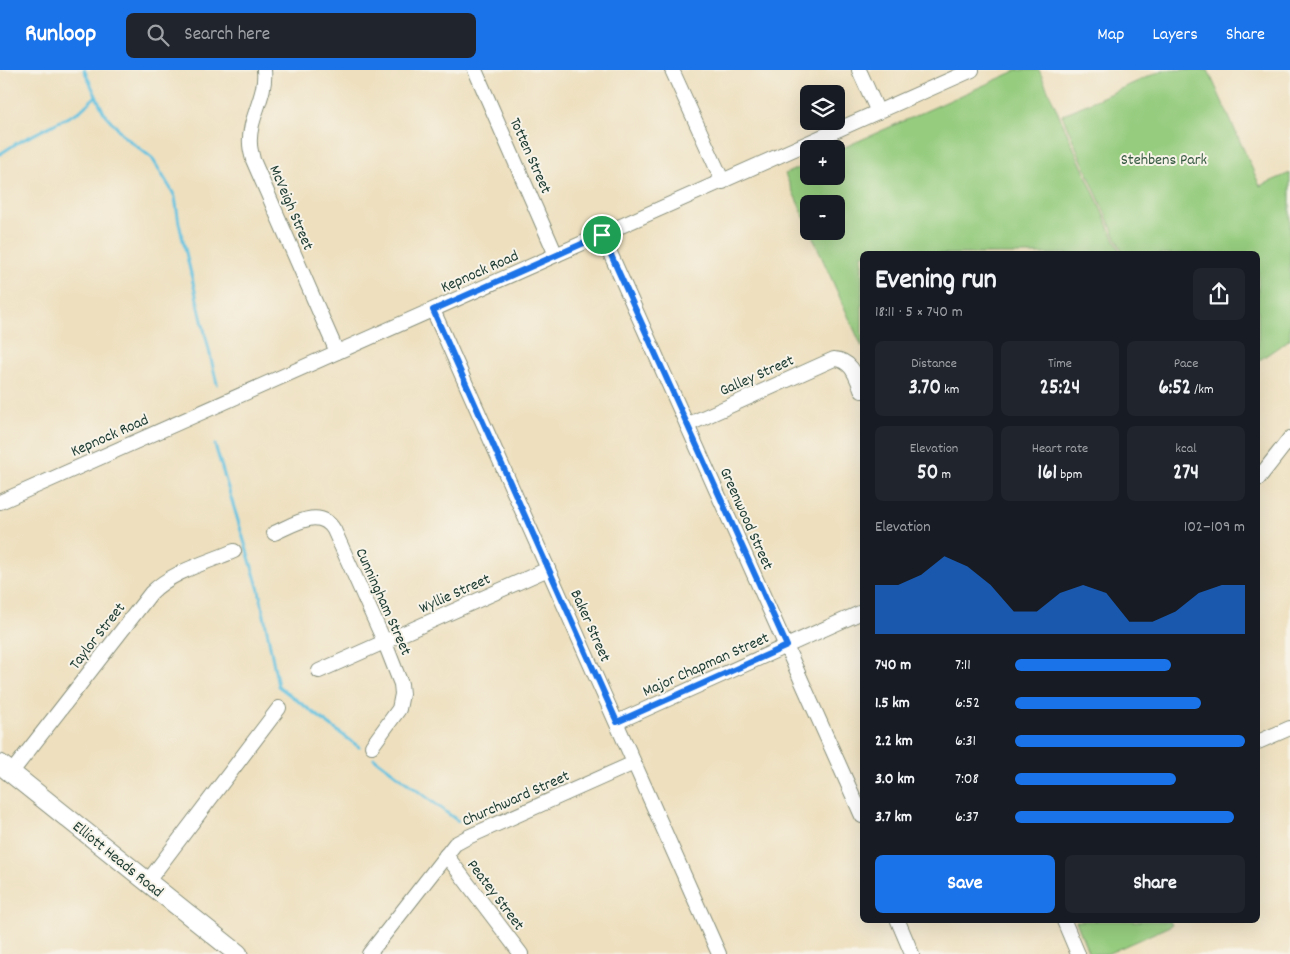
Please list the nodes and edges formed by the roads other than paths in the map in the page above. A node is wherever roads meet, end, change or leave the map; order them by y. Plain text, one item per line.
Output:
1 (264, 70) edge
2 (475, 70) edge
3 (672, 70) edge
4 (859, 70) edge
5 (972, 70) edge
6 (878, 112) junction
7 (723, 182) junction
8 (602, 235) junction
9 (556, 255) junction
10 (433, 310) junction
11 (337, 352) junction
12 (860, 387) edge
13 (687, 425) junction
14 (1290, 438) edge
15 (1260, 477) edge
16 (0, 502) edge
17 (274, 533) dead end
18 (234, 551) dead end
19 (548, 569) junction
20 (860, 613) edge
21 (385, 643) junction
22 (787, 646) junction
23 (319, 670) dead end
24 (279, 708) dead end
25 (617, 722) junction
26 (1290, 728) edge
27 (1260, 741) edge
28 (372, 746) dead end
29 (634, 763) junction
30 (6, 768) edge
31 (860, 811) edge
32 (446, 855) junction
33 (148, 880) junction
34 (899, 923) edge
35 (1065, 923) edge
36 (238, 954) edge
37 (369, 954) edge
38 (521, 954) edge
39 (720, 954) edge
40 (912, 954) edge
41 (1078, 954) edge

1 - 11 street, McVeigh Street
2 - 9 street, Totten Street
3 - 7 street
4 - 6 street
5 - 6 street, Kepnock Road
6 - 7 street, Kepnock Road
7 - 8 street, Kepnock Road
8 - 9 street, Kepnock Road
8 - 13 street, Greenwood Street
9 - 10 street, Kepnock Road
10 - 11 street, Kepnock Road
10 - 19 street, Baker Street
11 - 16 street, Kepnock Road
12 - 13 street, Galley Street
13 - 22 street, Greenwood Street
14 - 15 street
17 - 21 street, Cunningham Street
18 - 30 street, Taylor Street
19 - 21 street, Wyllie Street
19 - 25 street, Baker Street
20 - 22 street, Major Chapman Street
21 - 23 street, Wyllie Street
21 - 28 street, Cunningham Street
22 - 25 street, Major Chapman Street
22 - 31 street, Greenwood Street
24 - 33 street
25 - 29 street, Baker Street
26 - 27 street
29 - 32 street, Churchward Street
29 - 39 street, Baker Street
30 - 33 street, Elliott Heads Road
32 - 37 street, Churchward Street
32 - 38 street, Peatey Street
33 - 36 street, Elliott Heads Road
34 - 40 street
35 - 41 street

